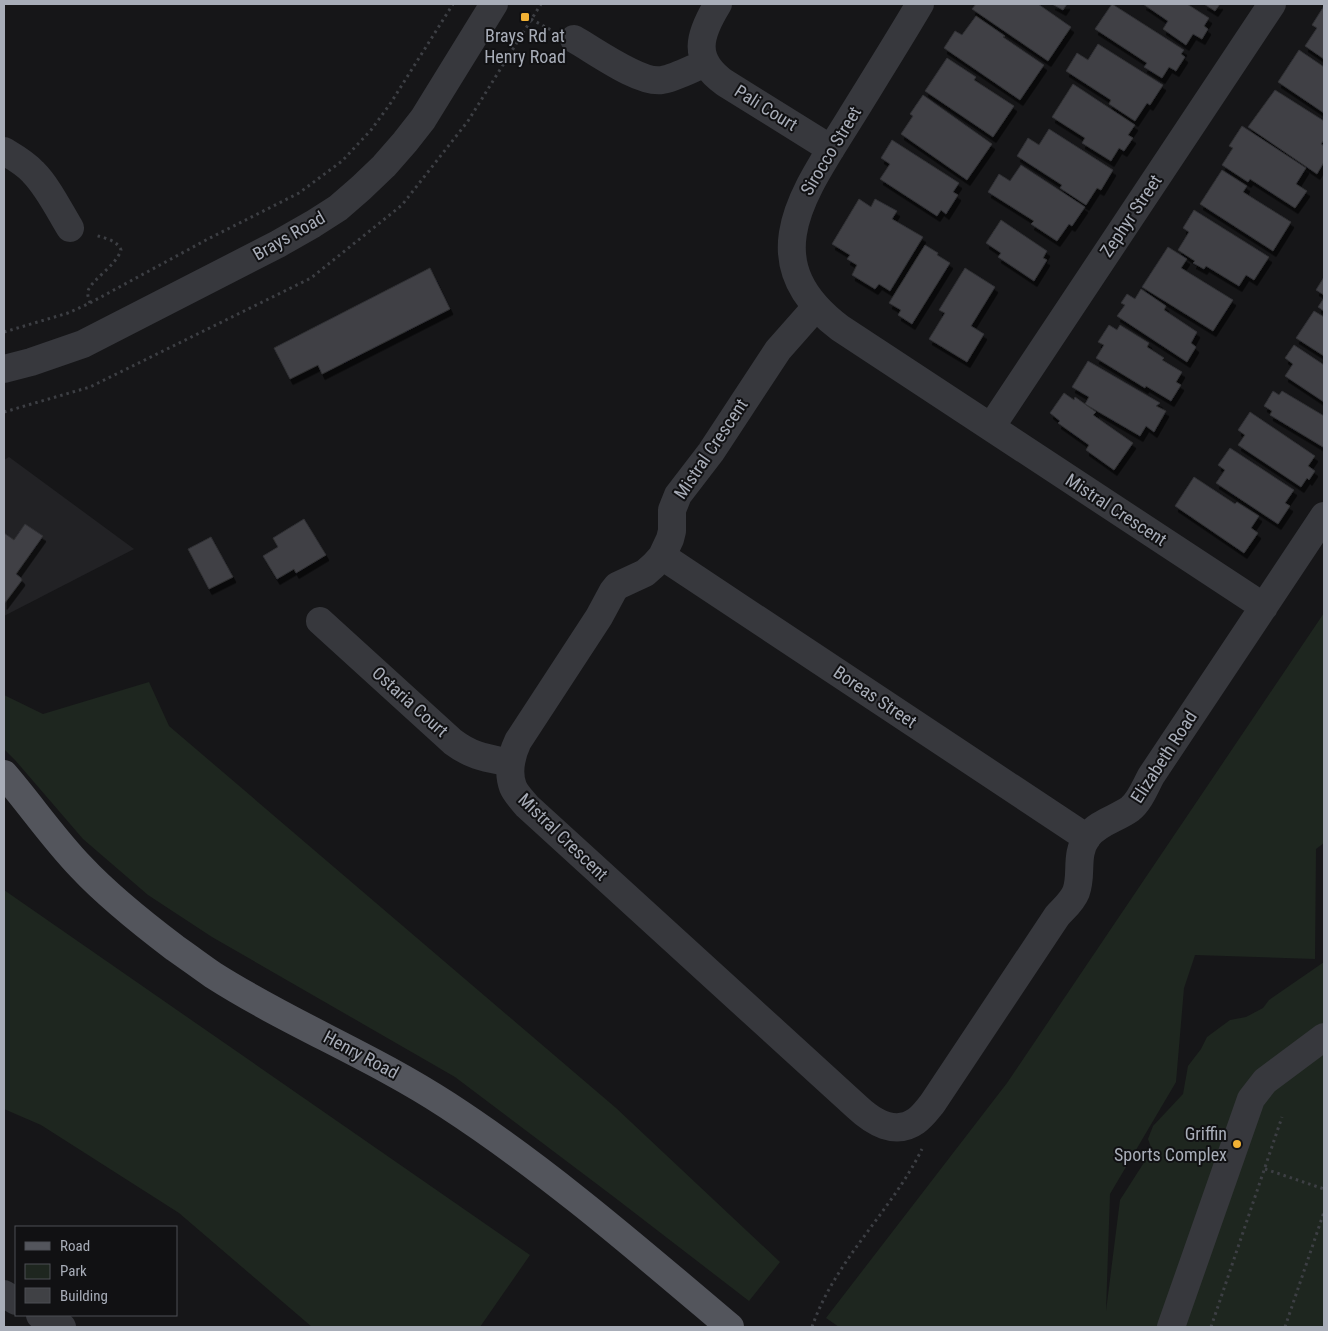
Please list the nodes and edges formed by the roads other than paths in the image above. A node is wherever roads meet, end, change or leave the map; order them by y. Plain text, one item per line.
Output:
1 (494, 4) edge
2 (718, 4) edge
3 (920, 4) edge
4 (1272, 4) edge
5 (574, 38) dead end
6 (706, 63) junction
7 (831, 149) junction
8 (4, 151) edge
9 (70, 228) road end
10 (816, 307) junction
11 (4, 369) edge
12 (991, 428) junction
13 (1324, 516) edge
14 (662, 556) junction
15 (1264, 607) junction
16 (320, 621) dead end
17 (511, 763) junction
18 (4, 774) edge
19 (1087, 838) junction
20 (1324, 1038) edge
21 (4, 1294) edge
22 (15, 1300) edge
23 (42, 1316) edge
24 (62, 1327) edge
25 (730, 1327) edge
26 (1171, 1327) edge

1 - 11 street, Brays Road
2 - 6 street
3 - 7 street, Sirocco Street
4 - 12 street, Zephyr Street
5 - 6 street
6 - 7 street, Pali Court
7 - 10 street, Sirocco Street
8 - 9 street
10 - 12 street, Mistral Crescent
10 - 14 street, Mistral Crescent
12 - 15 street, Mistral Crescent
13 - 15 street, Elizabeth Road
14 - 17 street, Mistral Crescent
14 - 19 street, Boreas Street
15 - 19 street, Elizabeth Road
16 - 17 street, Ostaria Court
17 - 19 street, Mistral Crescent
18 - 25 main road, Henry Road
20 - 26 street
21 - 22 street
23 - 24 street

